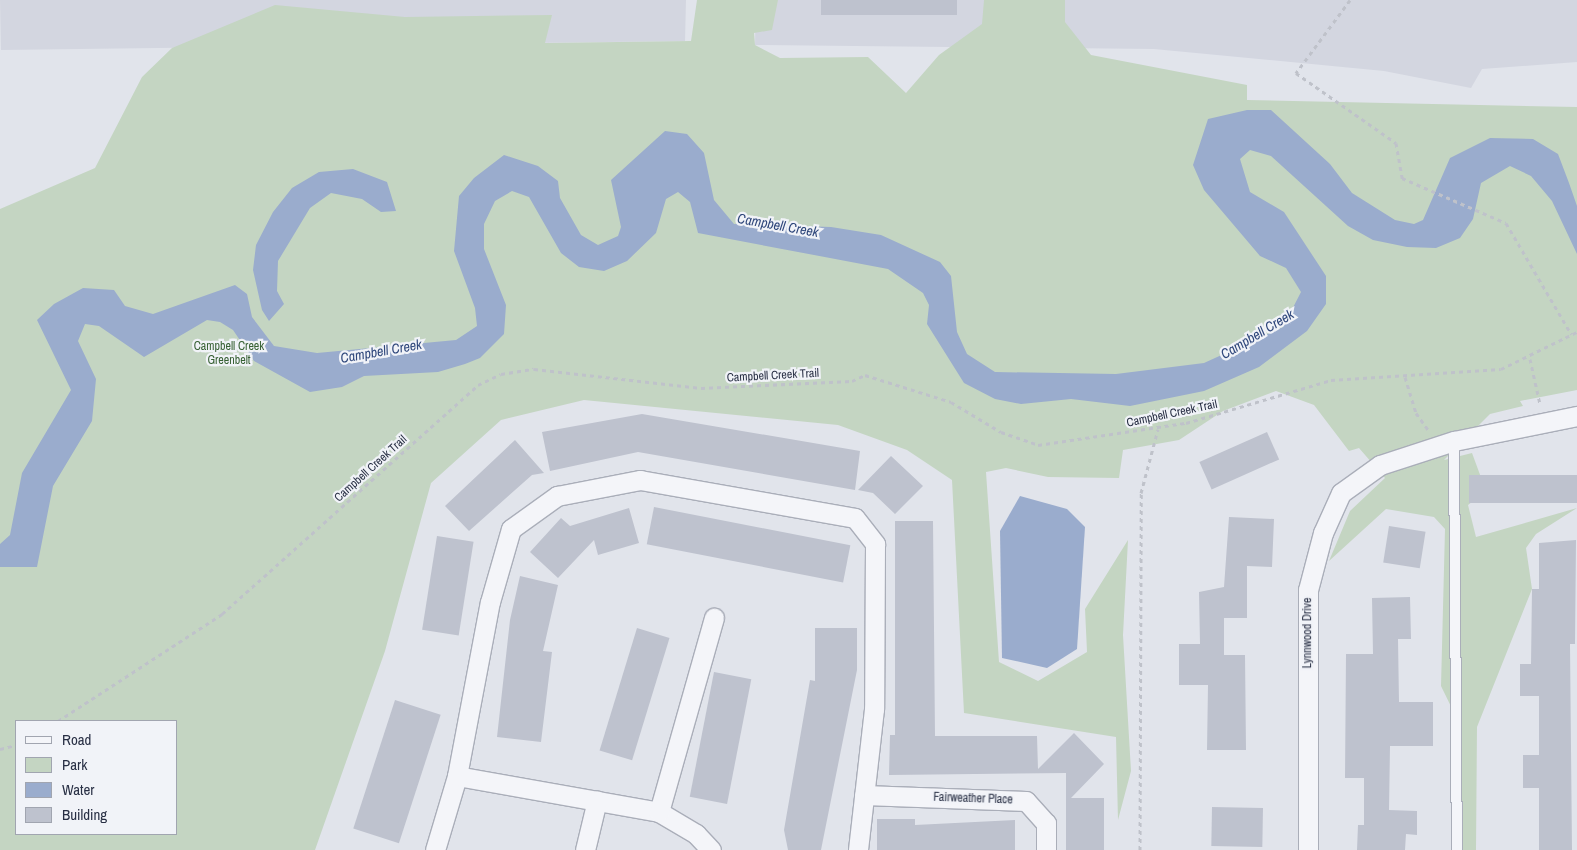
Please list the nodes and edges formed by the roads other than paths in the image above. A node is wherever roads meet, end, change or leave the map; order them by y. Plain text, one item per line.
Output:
1 (1577, 416) edge
2 (1447, 443) junction
3 (714, 618) dead end
4 (457, 776) junction
5 (864, 795) junction
6 (597, 800) junction
7 (659, 812) junction
8 (435, 850) edge
9 (584, 850) edge
10 (711, 850) edge
11 (858, 850) edge
12 (1046, 850) edge
13 (1308, 850) edge
14 (1457, 850) edge

1 - 2 street, Lynnwood Drive
2 - 13 street, Lynnwood Drive
2 - 14 lane
3 - 7 street
4 - 5 street
4 - 6 street
4 - 8 street
5 - 11 street
5 - 12 street, Fairweather Place
6 - 7 street
6 - 9 street
7 - 10 street

